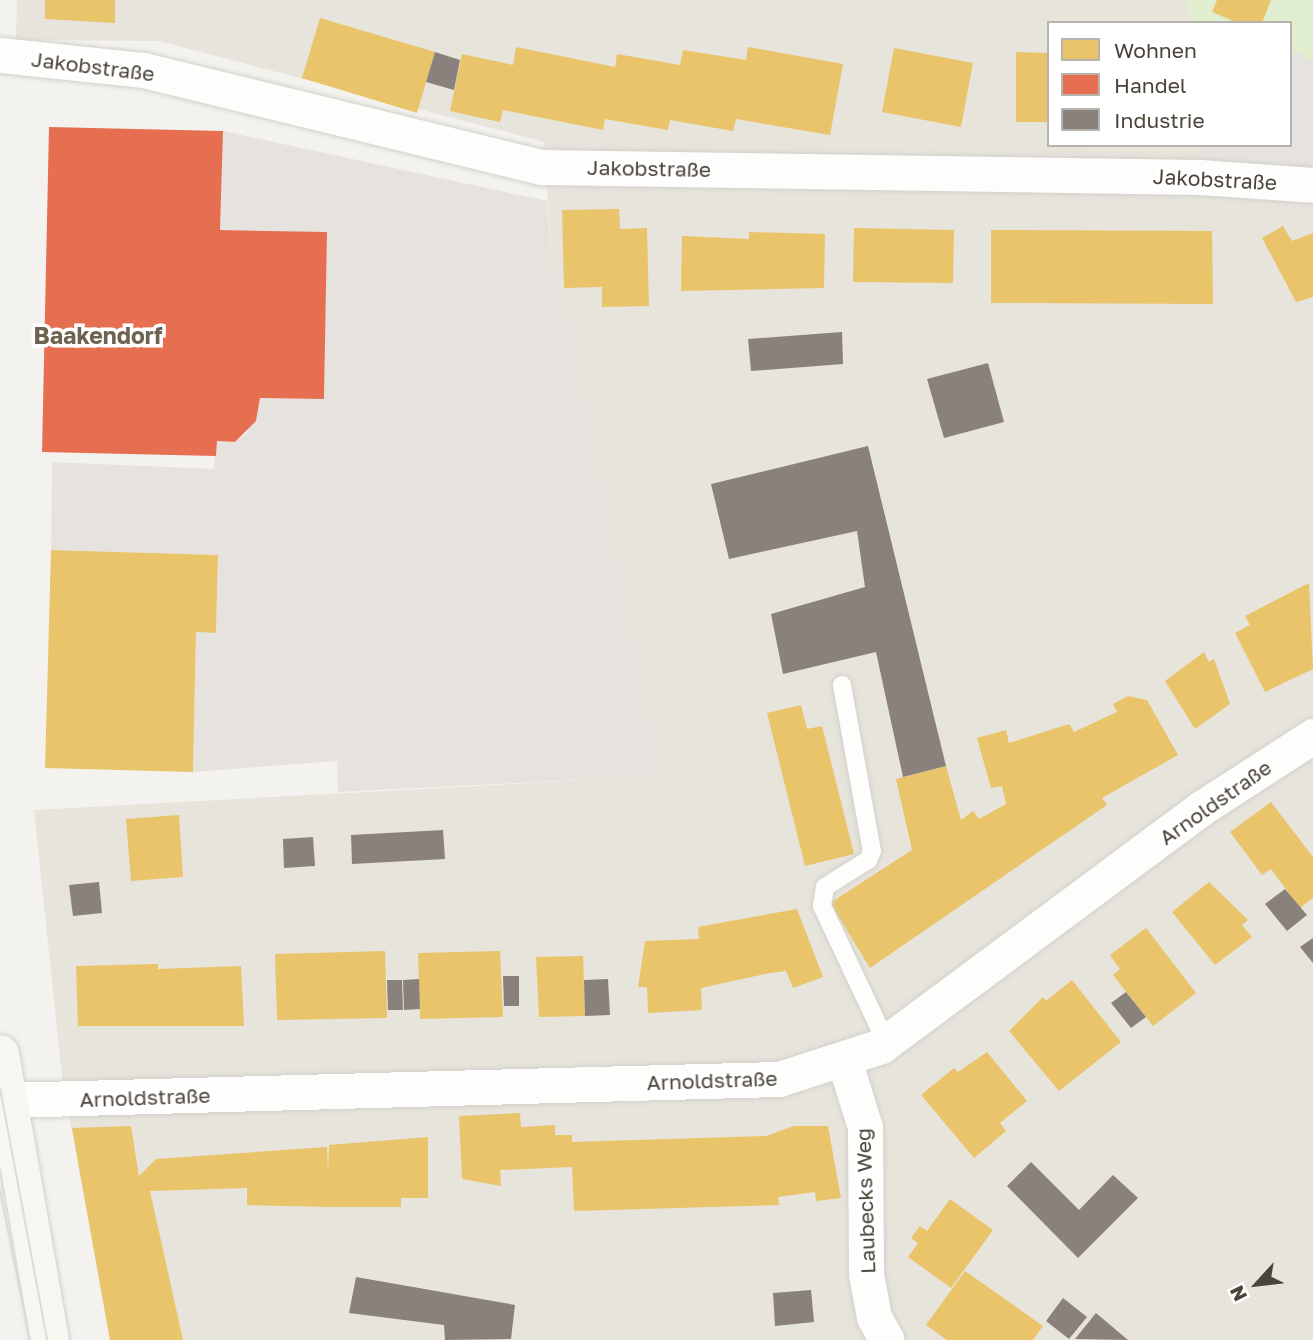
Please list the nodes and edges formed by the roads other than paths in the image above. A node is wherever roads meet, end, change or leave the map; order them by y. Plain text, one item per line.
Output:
1 (0, 55) edge
2 (1312, 175) edge
3 (842, 685) dead end
4 (1313, 736) edge
5 (886, 1042) junction
6 (0, 1054) edge
7 (844, 1060) junction
8 (6, 1100) junction
9 (50, 1340) edge
10 (887, 1340) edge

1 - 2 street, Jakobstraße
3 - 5 lane
4 - 5 street, Arnoldstraße
5 - 7 street, Arnoldstraße
6 - 8 main road
7 - 8 street, Arnoldstraße
7 - 10 street, Laubecks Weg
8 - 9 main road

